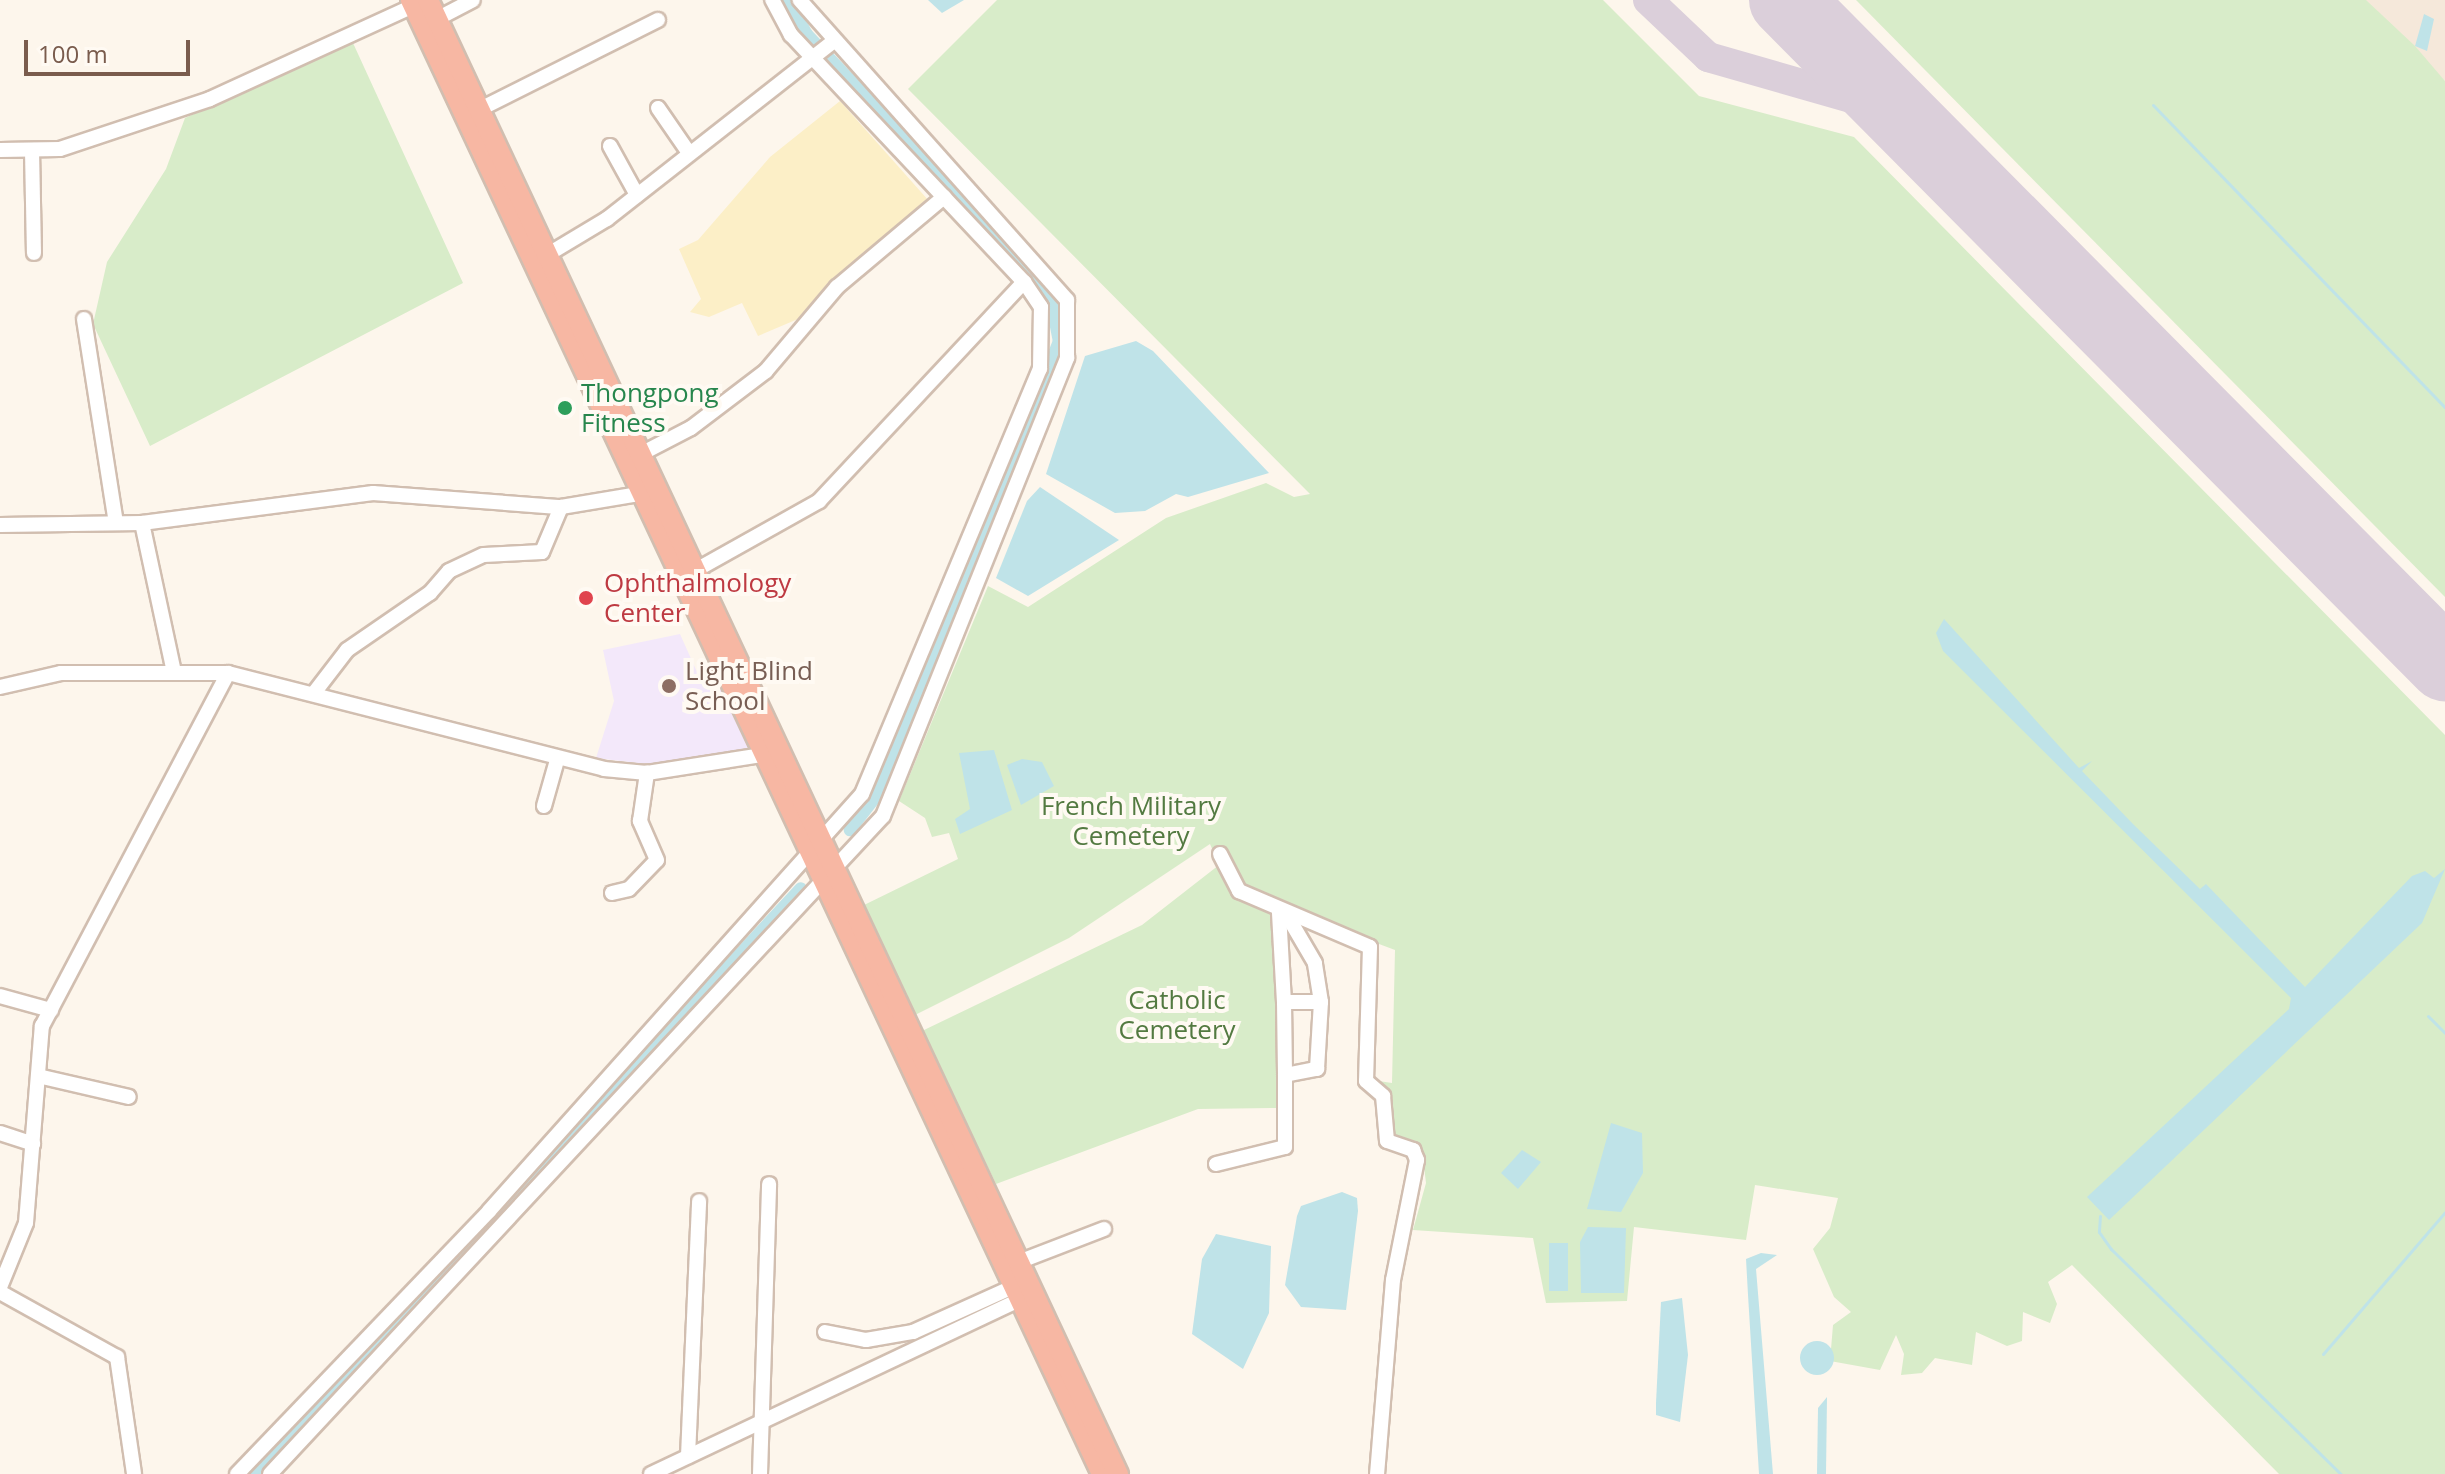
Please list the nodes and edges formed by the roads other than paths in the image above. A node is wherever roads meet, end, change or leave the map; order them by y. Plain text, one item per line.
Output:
1 (473, 0) edge
2 (772, 0) edge
3 (800, 0) edge
4 (420, 2) edge
5 (658, 20) dead end
6 (431, 22) junction
7 (823, 49) junction
8 (658, 108) dead end
9 (480, 109) junction
10 (610, 146) dead end
11 (0, 150) edge
12 (32, 150) junction
13 (689, 153) junction
14 (637, 195) junction
15 (944, 197) junction
16 (34, 253) dead end
17 (547, 255) junction
18 (1024, 282) junction
19 (84, 319) dead end
20 (634, 458) junction
21 (652, 492) junction
22 (561, 507) junction
23 (116, 523) junction
24 (142, 523) junction
25 (0, 525) edge
26 (698, 569) junction
27 (174, 672) junction
28 (228, 673) junction
29 (0, 687) edge
30 (314, 693) junction
31 (768, 754) junction
32 (557, 760) junction
33 (647, 773) junction
34 (544, 806) dead end
35 (820, 846) junction
36 (1220, 854) dead end
37 (833, 876) junction
38 (612, 893) dead end
39 (1283, 915) junction
40 (0, 996) edge
41 (1284, 1002) junction
42 (1321, 1002) junction
43 (51, 1010) junction
44 (1285, 1075) junction
45 (38, 1076) junction
46 (129, 1097) dead end
47 (0, 1133) edge
48 (33, 1144) junction
49 (1216, 1164) dead end
50 (769, 1184) dead end
51 (699, 1201) dead end
52 (1104, 1229) dead end
53 (1021, 1261) junction
54 (0, 1290) edge
55 (1018, 1293) junction
56 (825, 1332) dead end
57 (763, 1424) junction
58 (688, 1456) junction
59 (134, 1474) edge
60 (237, 1474) edge
61 (270, 1474) edge
62 (651, 1474) edge
63 (760, 1474) edge
64 (1102, 1474) edge
65 (1118, 1474) edge
66 (1377, 1474) edge

1 - 6 street
2 - 7 street
3 - 7 street
4 - 6 highway
4 - 12 street
5 - 9 street
6 - 9 highway
6 - 20 highway
7 - 13 street
7 - 15 street
7 - 37 street
8 - 13 street
9 - 17 highway
10 - 14 street
11 - 12 street
12 - 16 street
13 - 14 street
14 - 17 street
15 - 18 street
15 - 20 street
17 - 20 highway
18 - 26 street
18 - 35 street
19 - 23 street
20 - 21 highway
21 - 22 street
21 - 26 highway
21 - 31 highway
22 - 24 street
22 - 30 street
23 - 24 street
23 - 25 street
24 - 27 street
26 - 35 highway
27 - 28 street
27 - 29 street
28 - 30 street
28 - 43 street
30 - 32 street
31 - 33 street
31 - 35 highway
32 - 33 street
32 - 34 street
33 - 38 street
35 - 37 highway
35 - 60 street
36 - 39 street
37 - 53 highway
37 - 55 highway
37 - 61 street
39 - 41 street
39 - 42 street
39 - 66 street
40 - 43 street
41 - 42 street
41 - 44 street
42 - 44 street
43 - 45 street
44 - 49 street
45 - 46 street
45 - 48 street
47 - 48 street
48 - 54 street
50 - 57 street
51 - 58 street
52 - 53 street
53 - 65 highway
54 - 59 street
55 - 56 street
55 - 57 street
55 - 64 highway
57 - 58 street
57 - 63 street
58 - 62 street

